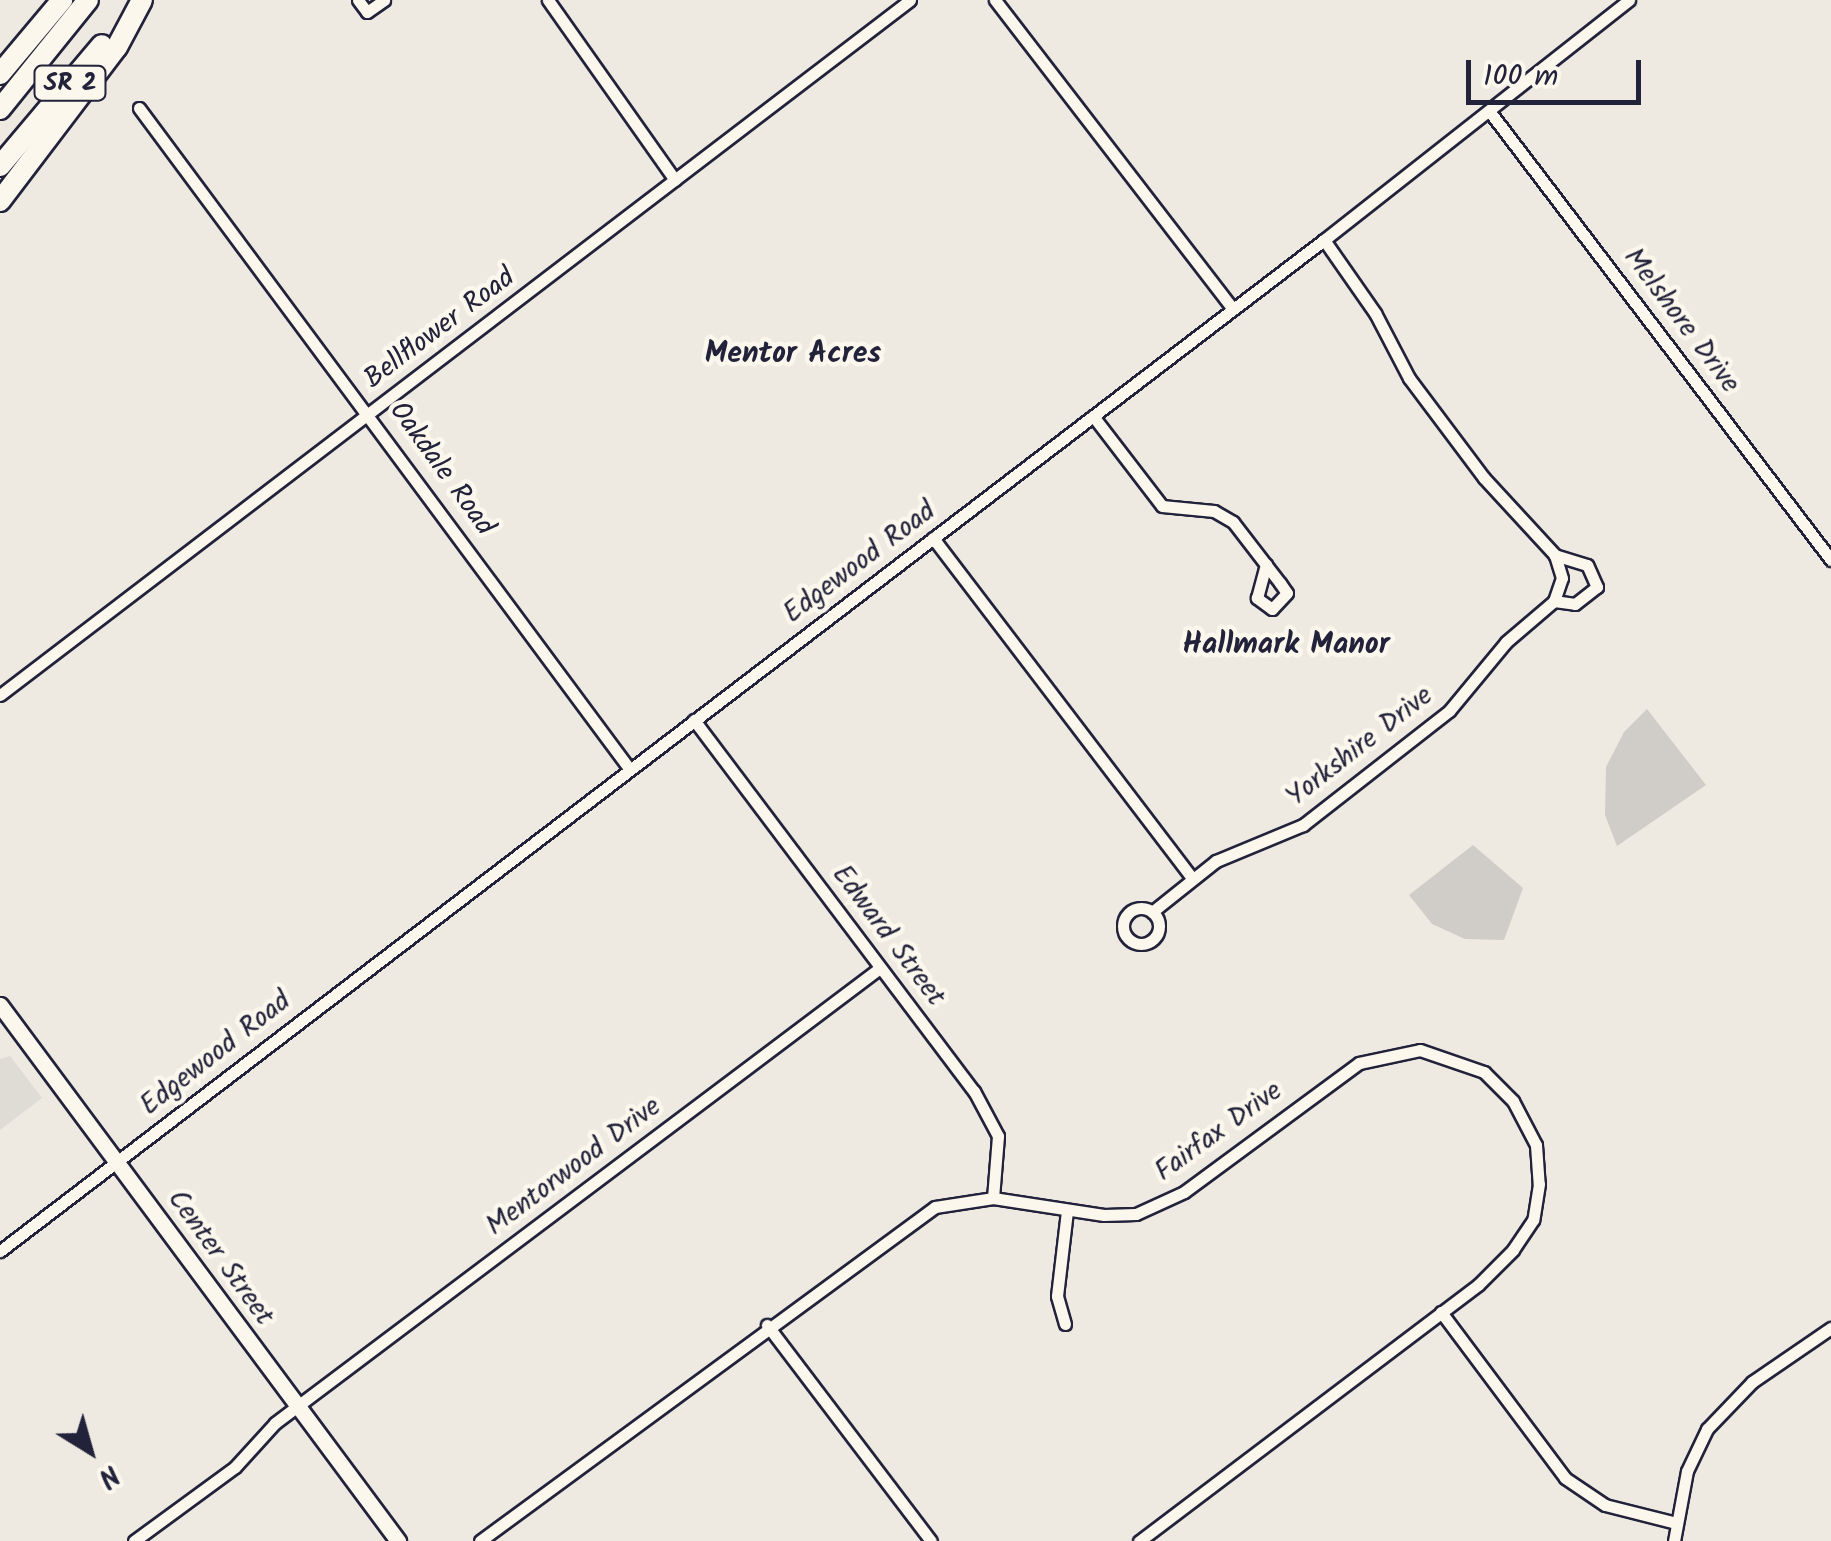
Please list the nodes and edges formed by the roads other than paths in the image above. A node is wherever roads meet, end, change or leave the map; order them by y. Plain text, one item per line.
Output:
1 (62, 0) edge
2 (88, 0) edge
3 (141, 0) edge
4 (358, 0) edge
5 (384, 0) edge
6 (548, 0) edge
7 (910, 0) edge
8 (995, 0) edge
9 (1629, 0) edge
10 (0, 74) edge
11 (0, 108) edge
12 (139, 108) dead end
13 (1490, 112) junction
14 (0, 166) edge
15 (675, 180) junction
16 (0, 201) edge
17 (1324, 240) junction
18 (1233, 308) junction
19 (370, 414) junction
20 (1092, 416) junction
21 (933, 538) junction
22 (1555, 556) junction
23 (1831, 560) edge
24 (1266, 564) dead end
25 (1554, 600) junction
26 (0, 696) edge
27 (694, 720) junction
28 (628, 767) junction
29 (1190, 877) junction
30 (1152, 912) dead end
31 (880, 968) junction
32 (0, 1005) edge
33 (118, 1162) junction
34 (993, 1198) junction
35 (1067, 1211) junction
36 (0, 1251) edge
37 (1441, 1312) junction
38 (1065, 1324) dead end
39 (768, 1326) junction
40 (1831, 1328) edge
41 (298, 1406) junction
42 (1672, 1522) junction
43 (135, 1541) edge
44 (398, 1541) edge
45 (480, 1541) edge
46 (932, 1541) edge
47 (1138, 1541) edge
48 (1674, 1541) edge

1 - 10 highway
2 - 11 highway, SR 2
3 - 14 highway, SR 2
3 - 16 highway
4 - 5 street
6 - 15 street
7 - 15 street, Bellflower Road
8 - 18 street
9 - 13 street, Edgewood Road
12 - 19 street, Oakdale Road
13 - 17 street, Edgewood Road
13 - 23 street, Melshore Drive
15 - 19 street, Bellflower Road
17 - 18 street, Edgewood Road
17 - 22 street
18 - 20 street, Edgewood Road
19 - 26 street, Bellflower Road
19 - 28 street, Oakdale Road
20 - 21 street, Edgewood Road
20 - 24 street
21 - 27 street, Edgewood Road
21 - 29 street
22 - 25 street, Yorkshire Drive
22 - 25 street
25 - 29 street, Yorkshire Drive
27 - 28 street, Edgewood Road
27 - 31 street, Edward Street
28 - 33 street, Edgewood Road
29 - 30 street, Yorkshire Drive
31 - 34 street, Edward Street
31 - 41 street, Mentorwood Drive
32 - 33 main road, Center Street
33 - 36 street, Edgewood Road
33 - 41 main road, Center Street
34 - 35 street, Fairfax Drive
34 - 39 street, Fairfax Drive
35 - 37 street, Fairfax Drive
35 - 38 street
37 - 42 street
37 - 47 street, Fairfax Drive
39 - 45 street, Fairfax Drive
39 - 46 street
40 - 42 street
41 - 43 street, Mentorwood Drive
41 - 44 main road, Center Street
42 - 48 street

